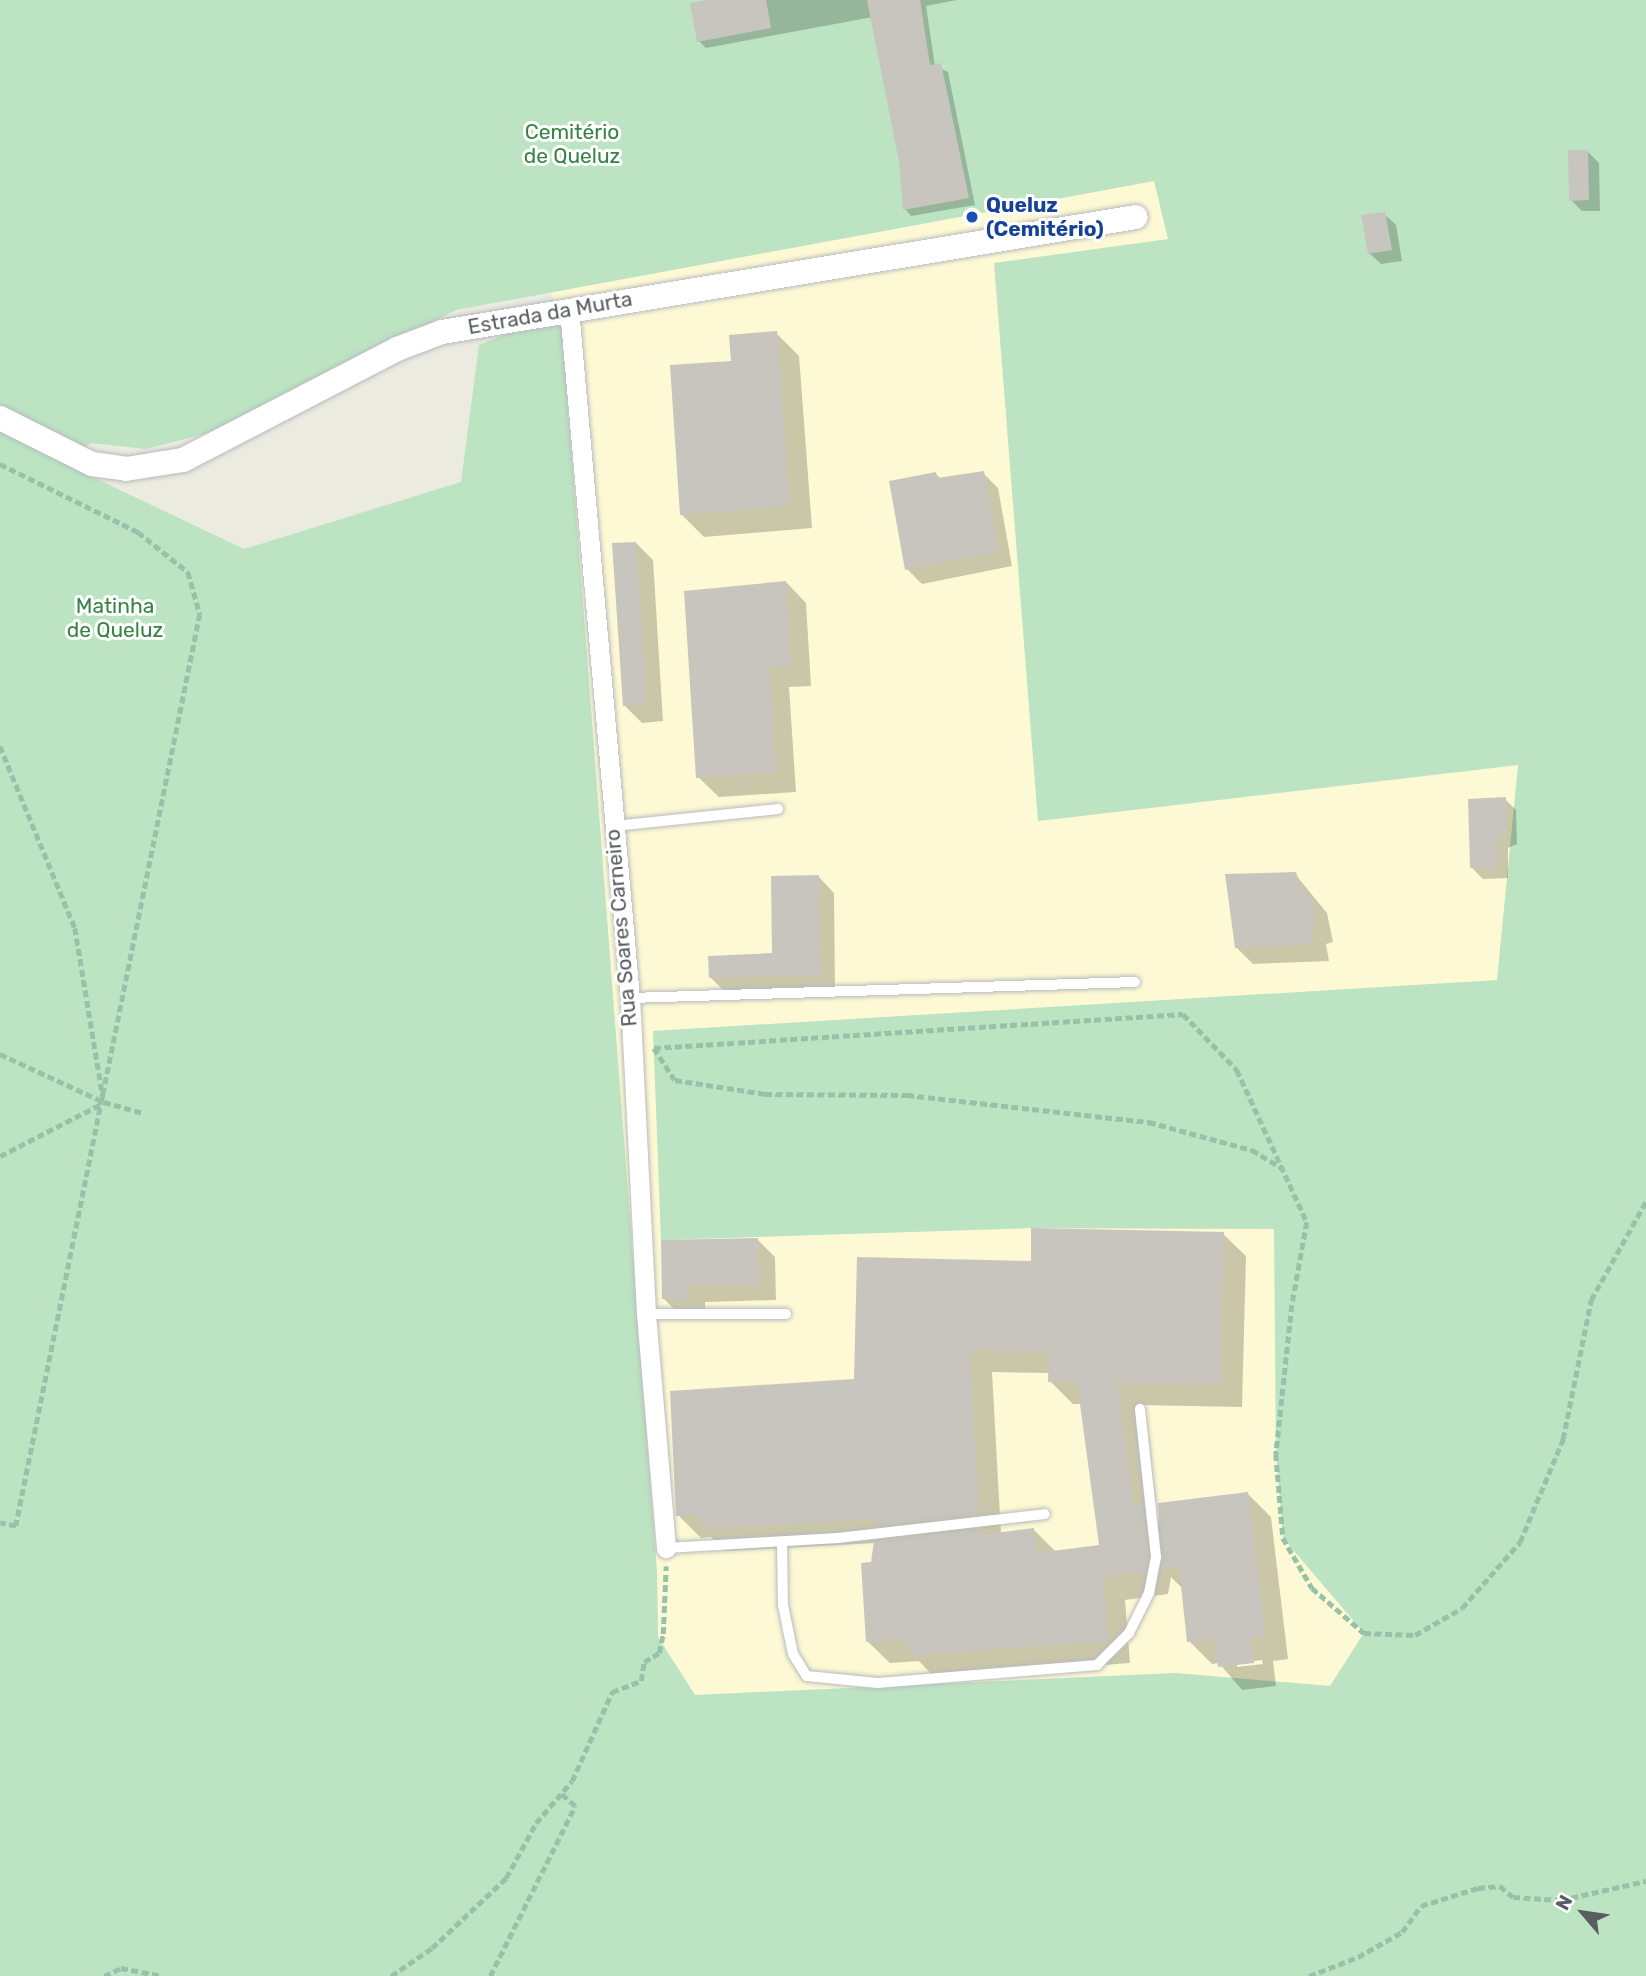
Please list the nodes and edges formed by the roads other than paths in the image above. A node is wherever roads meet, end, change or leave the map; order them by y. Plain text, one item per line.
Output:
1 (1136, 217) dead end
2 (569, 309) junction
3 (0, 418) edge
4 (778, 809) dead end
5 (613, 827) junction
6 (1135, 982) dead end
7 (630, 998) junction
8 (646, 1314) junction
9 (786, 1314) dead end
10 (1140, 1409) dead end
11 (1045, 1514) dead end
12 (782, 1542) junction
13 (666, 1548) joint

1 - 2 street, Estrada da Murta
2 - 3 street, Estrada da Murta
2 - 5 street, Rua Soares Carneiro
4 - 5 lane
5 - 7 street, Rua Soares Carneiro
6 - 7 lane
7 - 8 street, Rua Soares Carneiro
8 - 9 lane
8 - 13 street, Rua Soares Carneiro
10 - 12 lane
11 - 12 lane
12 - 13 lane

